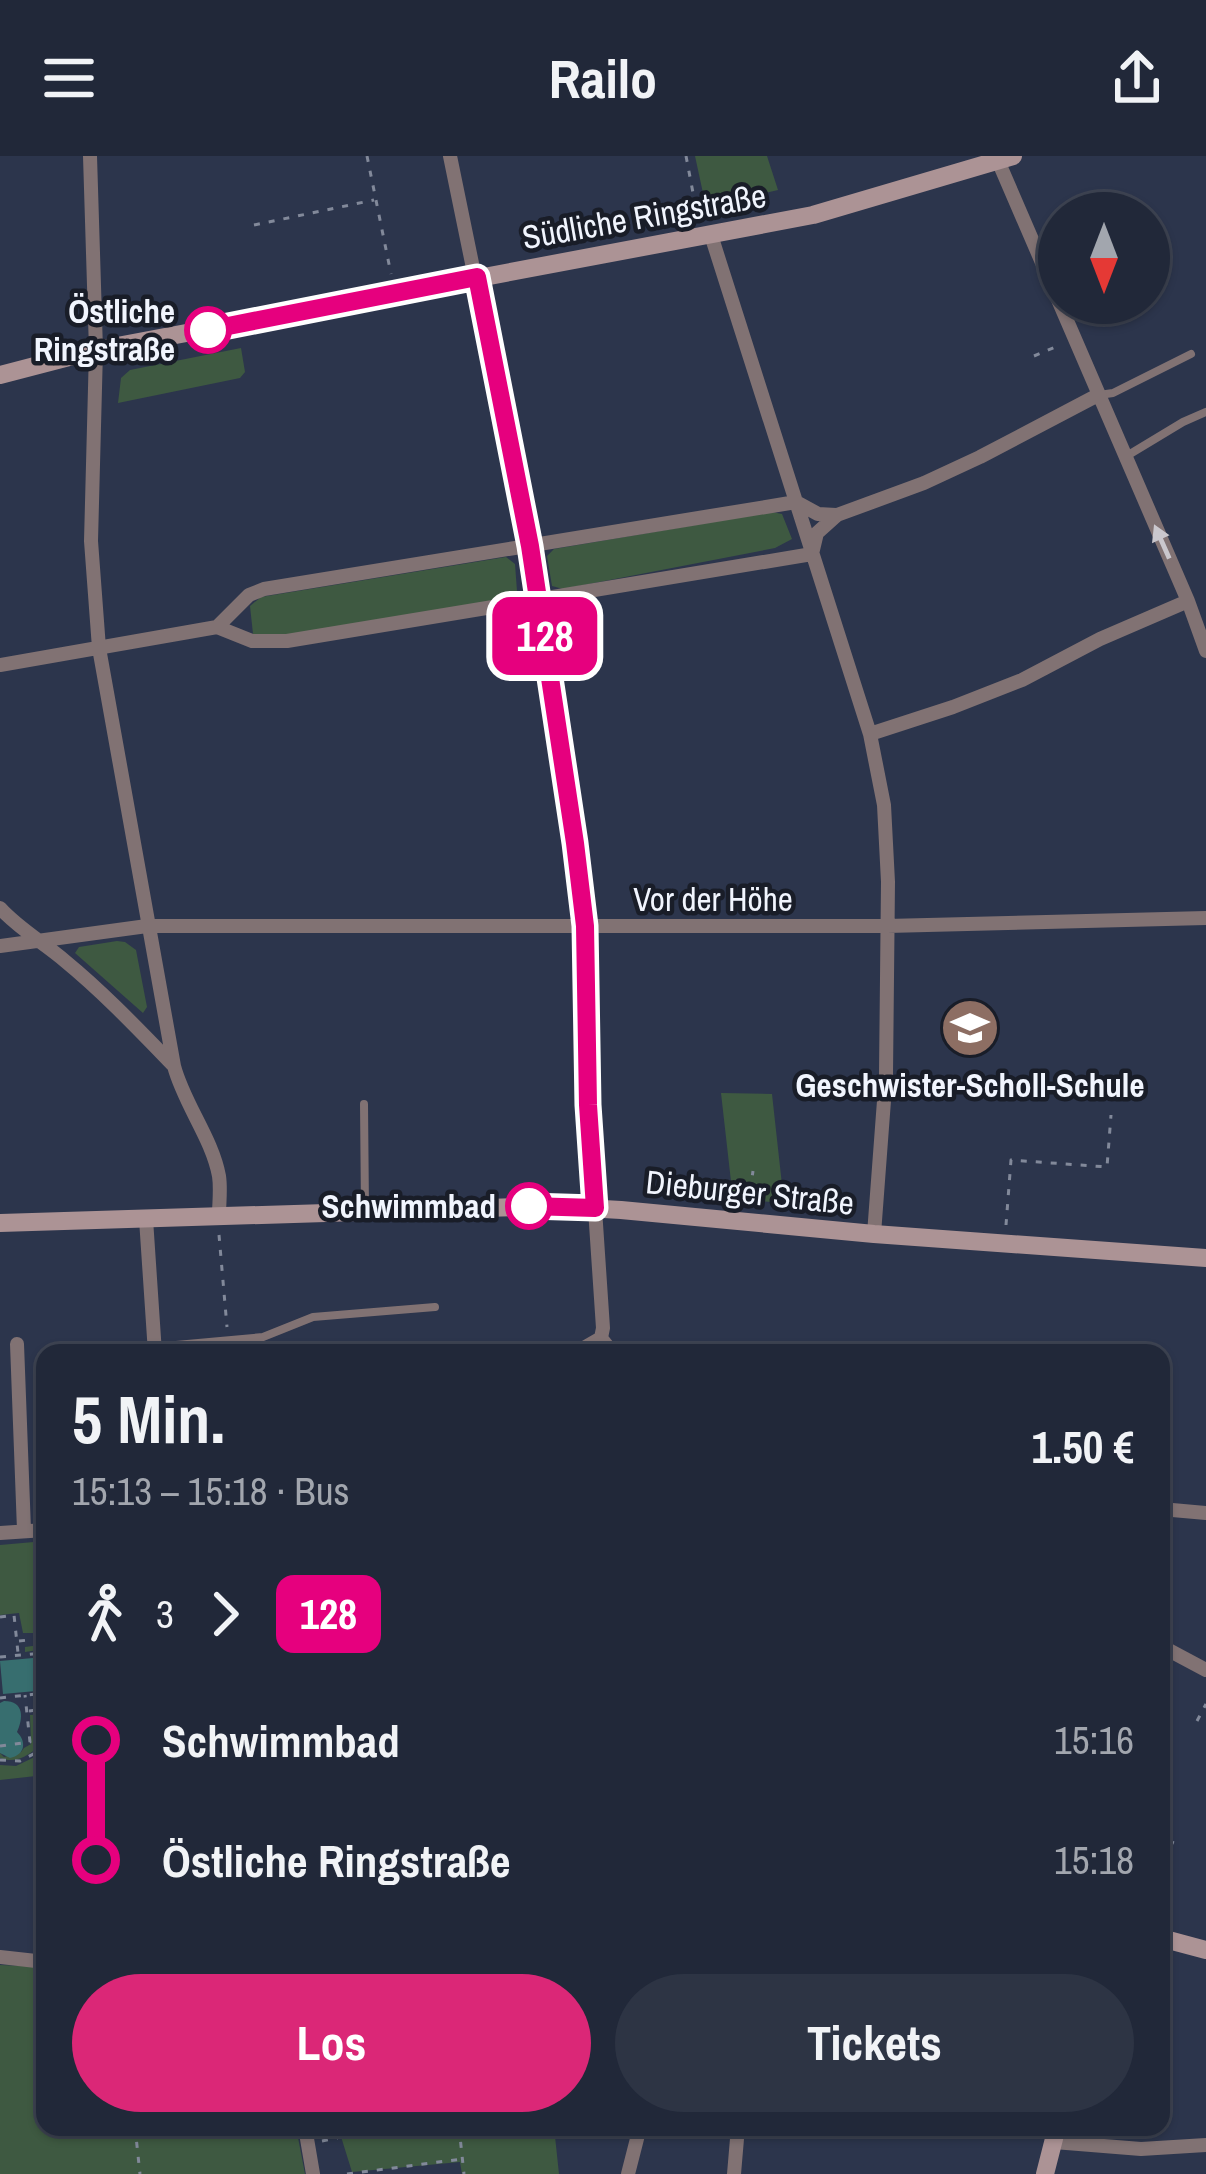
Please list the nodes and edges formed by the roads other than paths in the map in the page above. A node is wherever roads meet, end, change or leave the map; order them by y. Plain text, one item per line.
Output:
1 (90, 156) edge
2 (451, 156) edge
3 (1002, 158) edge
4 (711, 235) junction
5 (477, 277) junction
6 (96, 350) junction
7 (1191, 354) dead end
8 (0, 375) edge
9 (1098, 395) junction
10 (1206, 412) edge
11 (1125, 457) junction
12 (796, 502) junction
13 (837, 515) junction
14 (530, 546) junction
15 (812, 554) junction
16 (539, 600) junction
17 (1192, 600) junction
18 (217, 627) junction
19 (99, 648) junction
20 (1206, 651) edge
21 (0, 665) edge
22 (870, 734) junction
23 (0, 908) edge
24 (1206, 918) edge
25 (147, 926) junction
26 (585, 926) junction
27 (887, 926) junction
28 (38, 940) junction
29 (0, 946) edge
30 (173, 1066) junction
31 (364, 1104) dead end
32 (595, 1208) junction
33 (365, 1211) junction
34 (146, 1219) junction
35 (0, 1223) edge
36 (219, 1224) junction
37 (874, 1234) junction
38 (1206, 1258) edge
39 (435, 1306) dead end
40 (601, 1339) junction
41 (17, 1344) dead end
42 (155, 1344) edge
43 (204, 1344) edge
44 (592, 1344) edge
45 (605, 1344) edge
46 (1170, 1509) edge
47 (1206, 1514) edge
48 (36, 1530) edge
49 (25, 1531) junction
50 (0, 1533) edge
51 (1170, 1651) edge
52 (1206, 1670) edge
53 (1170, 1941) edge
54 (1206, 1950) edge
55 (0, 1958) edge
56 (36, 1961) edge
57 (307, 2136) edge
58 (638, 2136) edge
59 (737, 2136) edge
60 (1055, 2136) edge
61 (1066, 2136) edge
62 (1206, 2145) edge
63 (313, 2174) edge
64 (628, 2174) edge
65 (734, 2174) edge
66 (1046, 2174) edge

1 - 6 street
2 - 5 street
3 - 4 street, Südliche Ringstraße
3 - 9 street
4 - 5 street, Südliche Ringstraße
4 - 12 street
5 - 6 street, Südliche Ringstraße
5 - 14 street
6 - 8 street, Südliche Ringstraße
6 - 19 street
7 - 9 lane
9 - 11 street
9 - 13 street
10 - 11 lane
17 -> 11 street
12 - 13 street
12 - 14 street
12 - 15 street
13 - 15 street
14 - 16 street
14 - 18 street
15 - 16 street
15 - 22 street
16 - 18 street
16 - 26 street
17 - 20 street
17 - 22 street
18 - 19 street
19 - 21 street
19 - 25 street
22 - 27 street
23 - 28 street
24 - 27 street, Vor der Höhe
25 - 26 street, Vor der Höhe
25 - 28 street, Vor der Höhe
25 - 30 street
26 - 27 street, Vor der Höhe
26 - 32 street
27 - 37 street
28 - 29 street, Vor der Höhe
28 - 30 street
30 - 36 street
31 - 33 lane
32 - 33 street, Dieburger Straße
32 - 37 street, Dieburger Straße
32 - 40 street
33 - 36 street, Dieburger Straße
34 - 35 street, Dieburger Straße
34 - 36 street, Dieburger Straße
34 - 42 street
37 - 38 street, Dieburger Straße
39 - 43 lane
40 - 44 street
40 - 45 street
41 - 49 street
46 - 47 street
48 - 49 street
49 - 50 street
51 - 52 street
53 - 54 street
55 - 56 street
57 - 63 street
58 - 64 street
59 - 65 street
60 - 66 street
61 - 62 street

